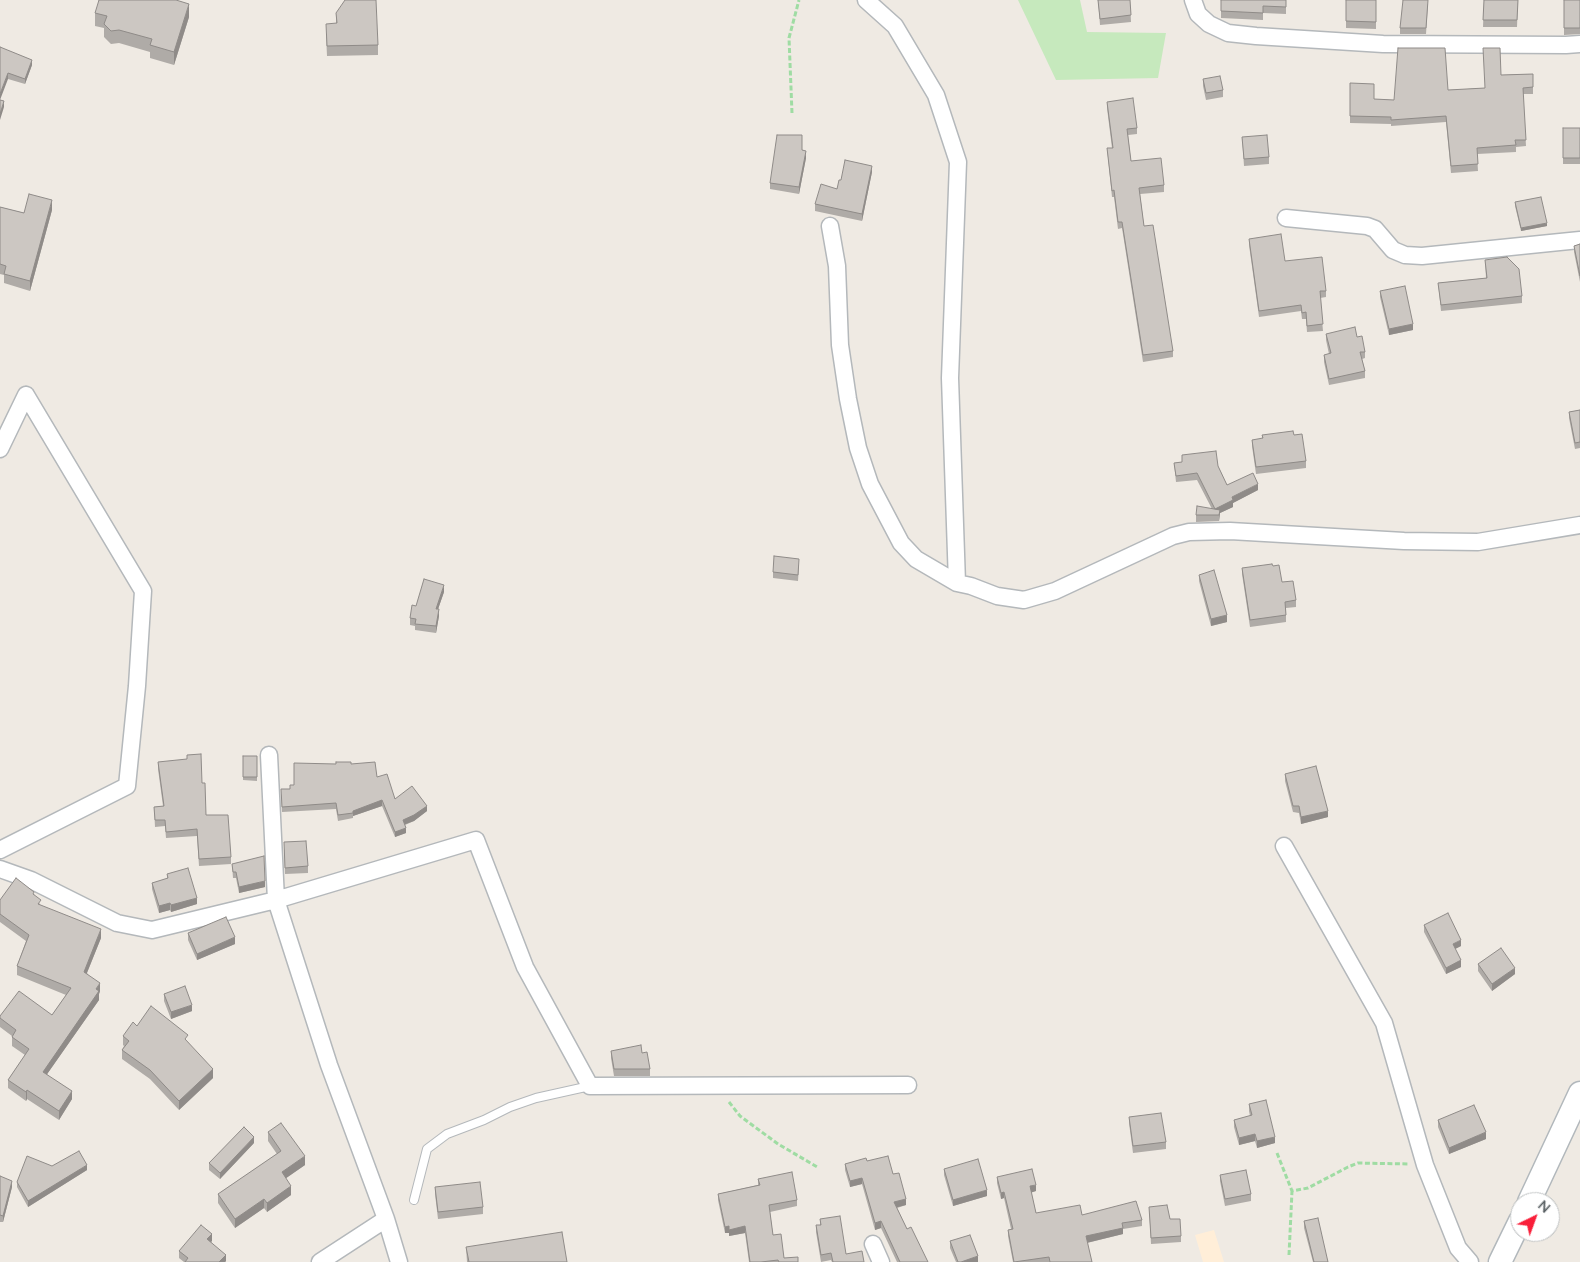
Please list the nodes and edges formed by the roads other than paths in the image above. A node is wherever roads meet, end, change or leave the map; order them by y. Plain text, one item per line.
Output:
1 (866, 0) edge
2 (1193, 0) edge
3 (1580, 44) edge
4 (1286, 218) dead end
5 (830, 226) dead end
6 (1580, 240) edge
7 (0, 449) edge
8 (1580, 525) edge
9 (957, 583) junction
10 (270, 755) dead end
11 (1284, 846) dead end
12 (0, 850) edge
13 (0, 869) edge
14 (276, 900) junction
15 (908, 1085) dead end
16 (590, 1086) junction
17 (1580, 1094) edge
18 (1534, 1192) edge
19 (414, 1200) dead end
20 (386, 1219) junction
21 (1510, 1241) edge
22 (873, 1244) dead end
23 (320, 1262) edge
24 (399, 1262) edge
25 (881, 1262) edge
26 (1470, 1262) edge
27 (1500, 1262) edge

1 - 9 street
2 - 3 street
4 - 6 street
5 - 9 street
7 - 12 street
8 - 9 street
10 - 14 street
11 - 26 street
13 - 14 street
14 - 16 street
14 - 20 street
15 - 16 street
16 - 19 lane
17 - 18 street
20 - 23 street
20 - 24 street
21 - 27 street
22 - 25 street

